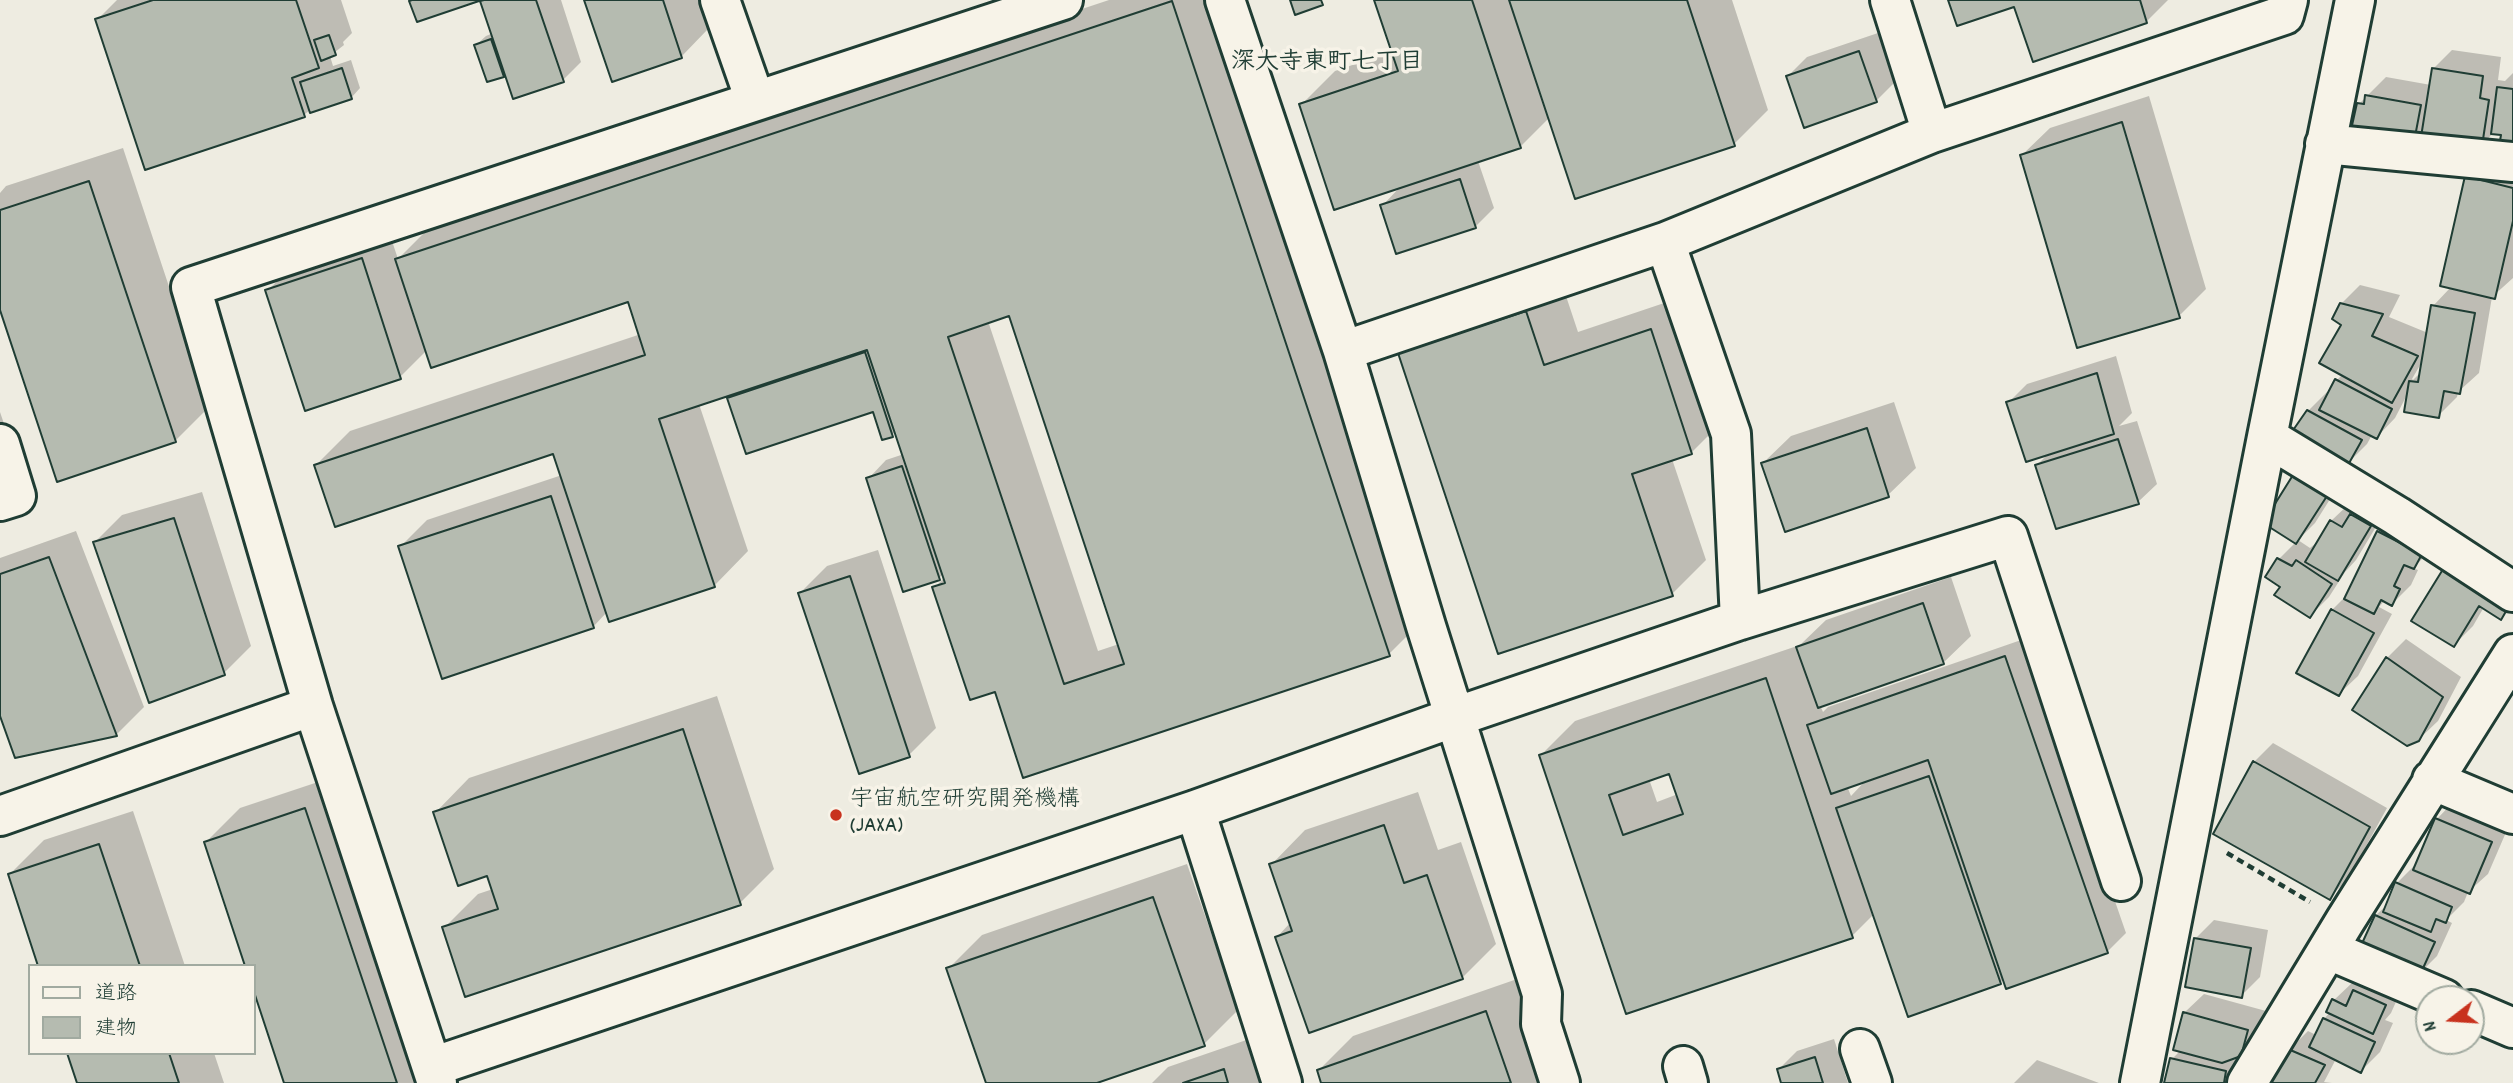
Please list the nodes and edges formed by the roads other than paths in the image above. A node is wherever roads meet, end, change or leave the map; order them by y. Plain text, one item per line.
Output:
1 (720, 0) edge
2 (1063, 0) edge
3 (1225, 0) edge
4 (1890, 0) edge
5 (2288, 0) edge
6 (2355, 0) edge
7 (755, 100) junction
8 (1932, 132) junction
9 (2325, 144) junction
10 (2513, 162) edge
11 (1665, 242) junction
12 (1343, 351) junction
13 (2267, 437) junction
14 (0, 444) edge
15 (0, 501) edge
16 (2513, 592) edge
17 (1740, 620) junction
18 (2513, 654) edge
19 (313, 706) junction
20 (1455, 717) junction
21 (2432, 779) junction
22 (1195, 810) junction
23 (2513, 814) edge
24 (0, 816) edge
25 (2121, 881) dead end
26 (2337, 935) junction
27 (2421, 985) edge
28 (2485, 1016) edge
29 (2513, 1028) edge
30 (434, 1075) edge
31 (1282, 1083) edge
32 (1560, 1083) edge
33 (2140, 1083) edge
34 (2248, 1083) edge

1 - 7 street
2 - 7 street
3 - 12 street
4 - 8 street
5 - 8 street
6 - 9 street
7 - 19 street
8 - 11 street
9 - 10 street
9 - 13 street
11 - 12 street
11 - 17 street
12 - 20 street
13 - 16 street
13 - 33 street
14 - 15 street
17 - 20 street
17 - 25 street
18 - 21 street
19 - 24 street
19 - 30 street
20 - 22 street
20 - 32 street
21 - 23 street
21 - 26 street
22 - 30 street
22 - 31 street
26 - 27 street
26 - 34 street
28 - 29 street

